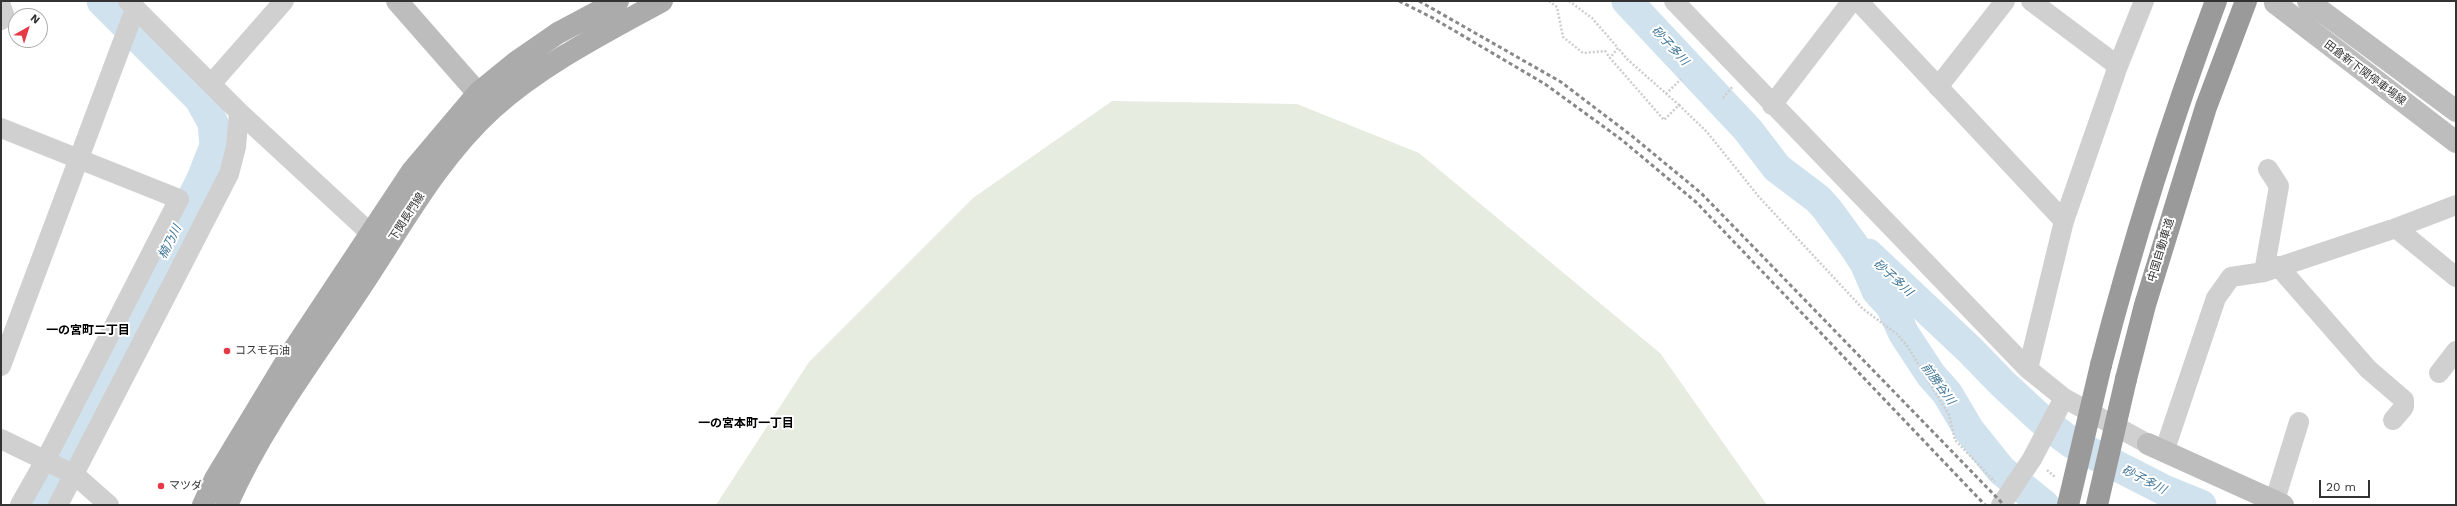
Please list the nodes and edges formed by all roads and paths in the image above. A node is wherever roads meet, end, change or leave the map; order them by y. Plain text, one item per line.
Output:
1 (284, 1) edge
2 (397, 1) edge
3 (618, 1) edge
4 (662, 1) edge
5 (1549, 1) edge
6 (1569, 1) edge
7 (1674, 1) edge
8 (1852, 1) edge
9 (1858, 1) edge
10 (2004, 1) edge
11 (2031, 1) edge
12 (2144, 1) edge
13 (2216, 1) edge
14 (2246, 1) edge
15 (2308, 1) edge
16 (2275, 3) dead end
17 (132, 5) edge
18 (1, 6) edge
19 (1, 20) edge
20 (1618, 48) junction
21 (1610, 58) junction
22 (2118, 66) junction
23 (1681, 79) dead end
24 (212, 83) junction
25 (1938, 87) junction
26 (1666, 94) junction
27 (485, 101) junction
28 (1678, 105) junction
29 (1772, 105) junction
30 (2456, 111) edge
31 (239, 112) junction
32 (1, 128) edge
33 (2456, 142) edge
34 (79, 157) junction
35 (2268, 169) dead end
36 (2456, 205) edge
37 (2064, 221) junction
38 (2396, 228) junction
39 (370, 233) junction
40 (387, 248) junction
41 (2271, 269) junction
42 (2456, 277) edge
43 (2456, 351) edge
44 (1, 366) edge
45 (2028, 369) junction
46 (2439, 373) dead end
47 (2061, 404) junction
48 (2393, 420) dead end
49 (2300, 422) dead end
50 (1, 439) edge
51 (2156, 448) junction
52 (46, 459) junction
53 (75, 475) junction
54 (2003, 493) edge
55 (2278, 504) edge
56 (20, 505) edge
57 (58, 505) edge
58 (109, 505) edge
59 (203, 505) edge
60 (227, 505) edge
61 (2068, 505) edge
62 (2096, 505) edge

1 - 24 street
2 - 27 main road
3 - 27 main road, 下関長門線
4 - 27 main road, 下関長門線
5 - 21 path
6 - 20 path
7 - 29 street
8 - 29 street
9 - 25 street
10 - 25 street
11 - 22 street
12 - 22 street
13 - 61 highway, bridge
14 - 62 highway, 中国自動車道, bridge
15 - 30 main road, 田倉新下関停車場線
16 - 33 main road, 田倉新下関停車場線
17 - 24 street
17 - 34 street
18 - 19 street
20 - 21 path
20 - 26 path
21 - 28 path
22 - 37 street
23 - 26 path
24 - 31 street
25 - 37 street
26 - 28 path
27 - 39 main road, 下関長門線
27 - 40 main road, 下関長門線
28 - 54 path
29 - 45 street
31 - 39 street
31 - 53 street
32 - 34 street
34 - 44 street
34 - 52 street
35 - 41 street
36 - 38 street
37 - 45 street
38 - 41 street
38 - 42 street
39 - 40 street
39 - 59 main road, 下関長門線
40 - 60 main road, 下関長門線
41 - 48 street
41 - 51 street
43 - 46 street
45 - 47 street
47 - 51 street
47 - 54 street
49 - 55 street
50 - 52 street
51 - 55 main road
52 - 53 street
52 - 56 street
53 - 57 street
53 - 58 street

